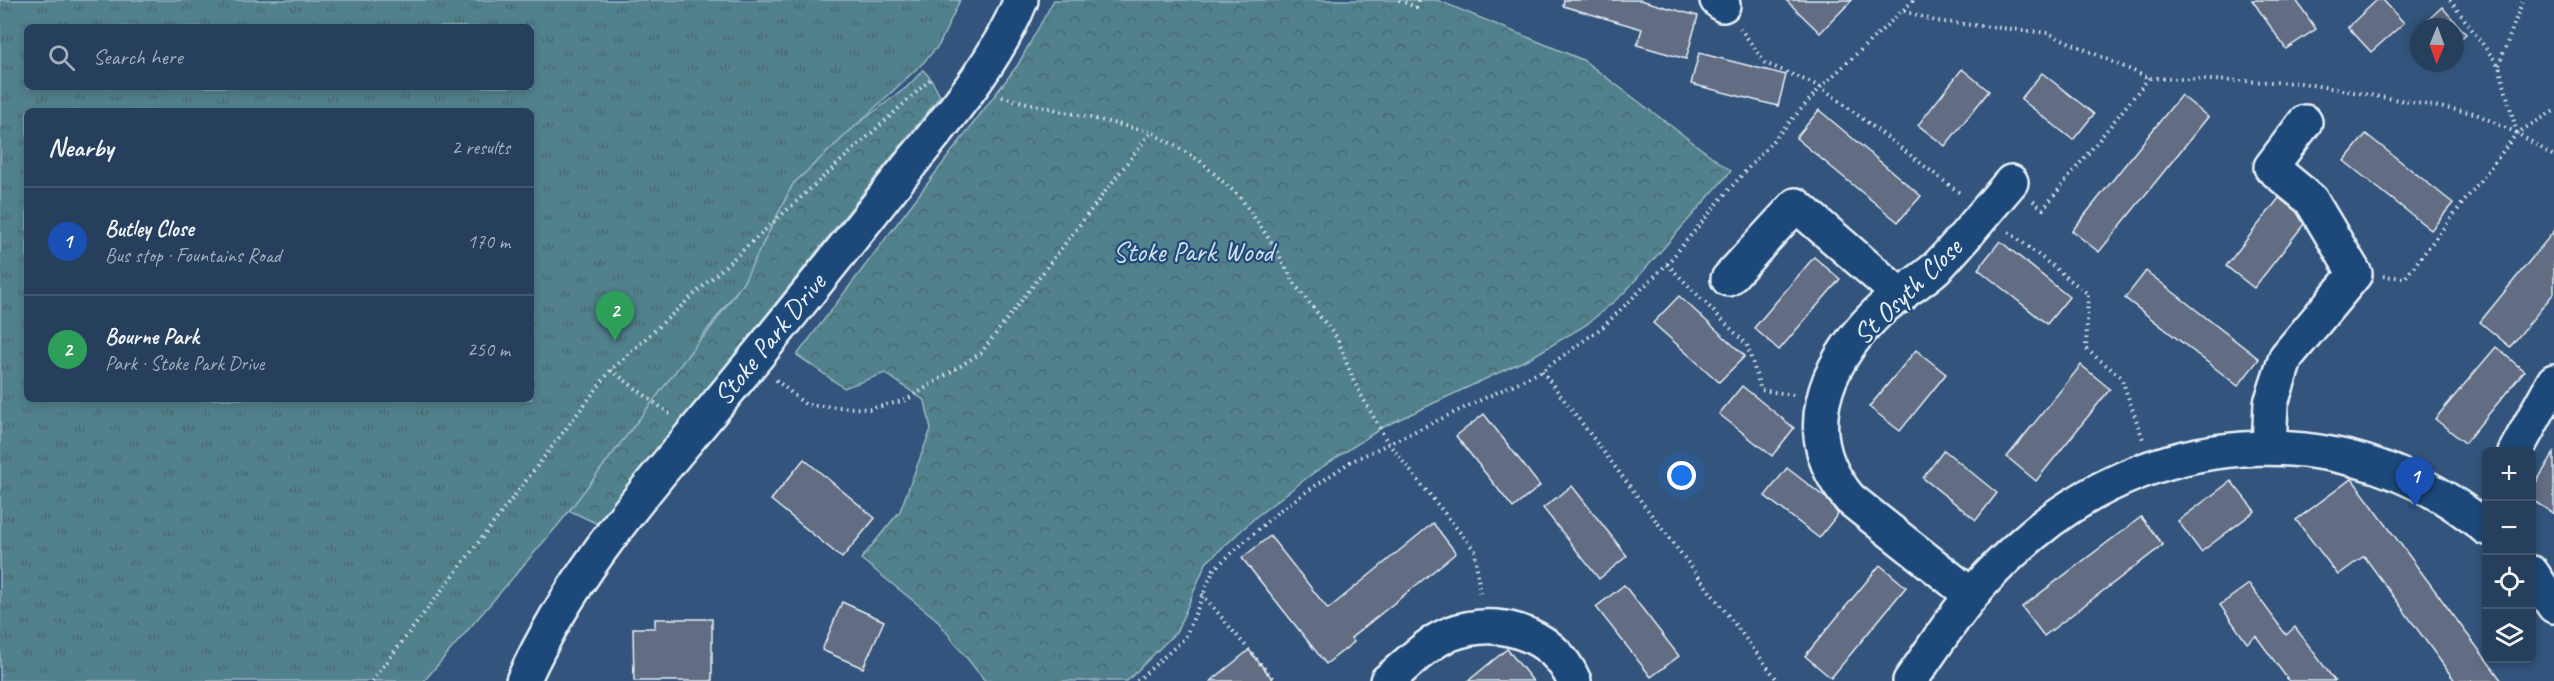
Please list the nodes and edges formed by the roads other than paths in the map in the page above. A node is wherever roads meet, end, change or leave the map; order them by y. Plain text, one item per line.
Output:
1 (1021, 0) edge
2 (2306, 122) dead end
3 (2011, 182) road end
4 (1728, 279) dead end
5 (1901, 296) junction
6 (2554, 381) edge
7 (2269, 447) junction
8 (2518, 447) edge
9 (2482, 517) edge
10 (2536, 579) edge
11 (1971, 595) junction
12 (2554, 606) edge
13 (523, 681) edge
14 (1387, 681) edge
15 (1574, 681) edge
16 (1910, 681) edge

1 - 13 street, Stoke Park Drive
2 - 7 street
3 - 5 street, St Osyth Close
4 - 5 street
5 - 11 street, St Osyth Close
6 - 8 street
7 - 9 street
7 - 11 street
10 - 12 street
11 - 16 street
14 - 15 street

